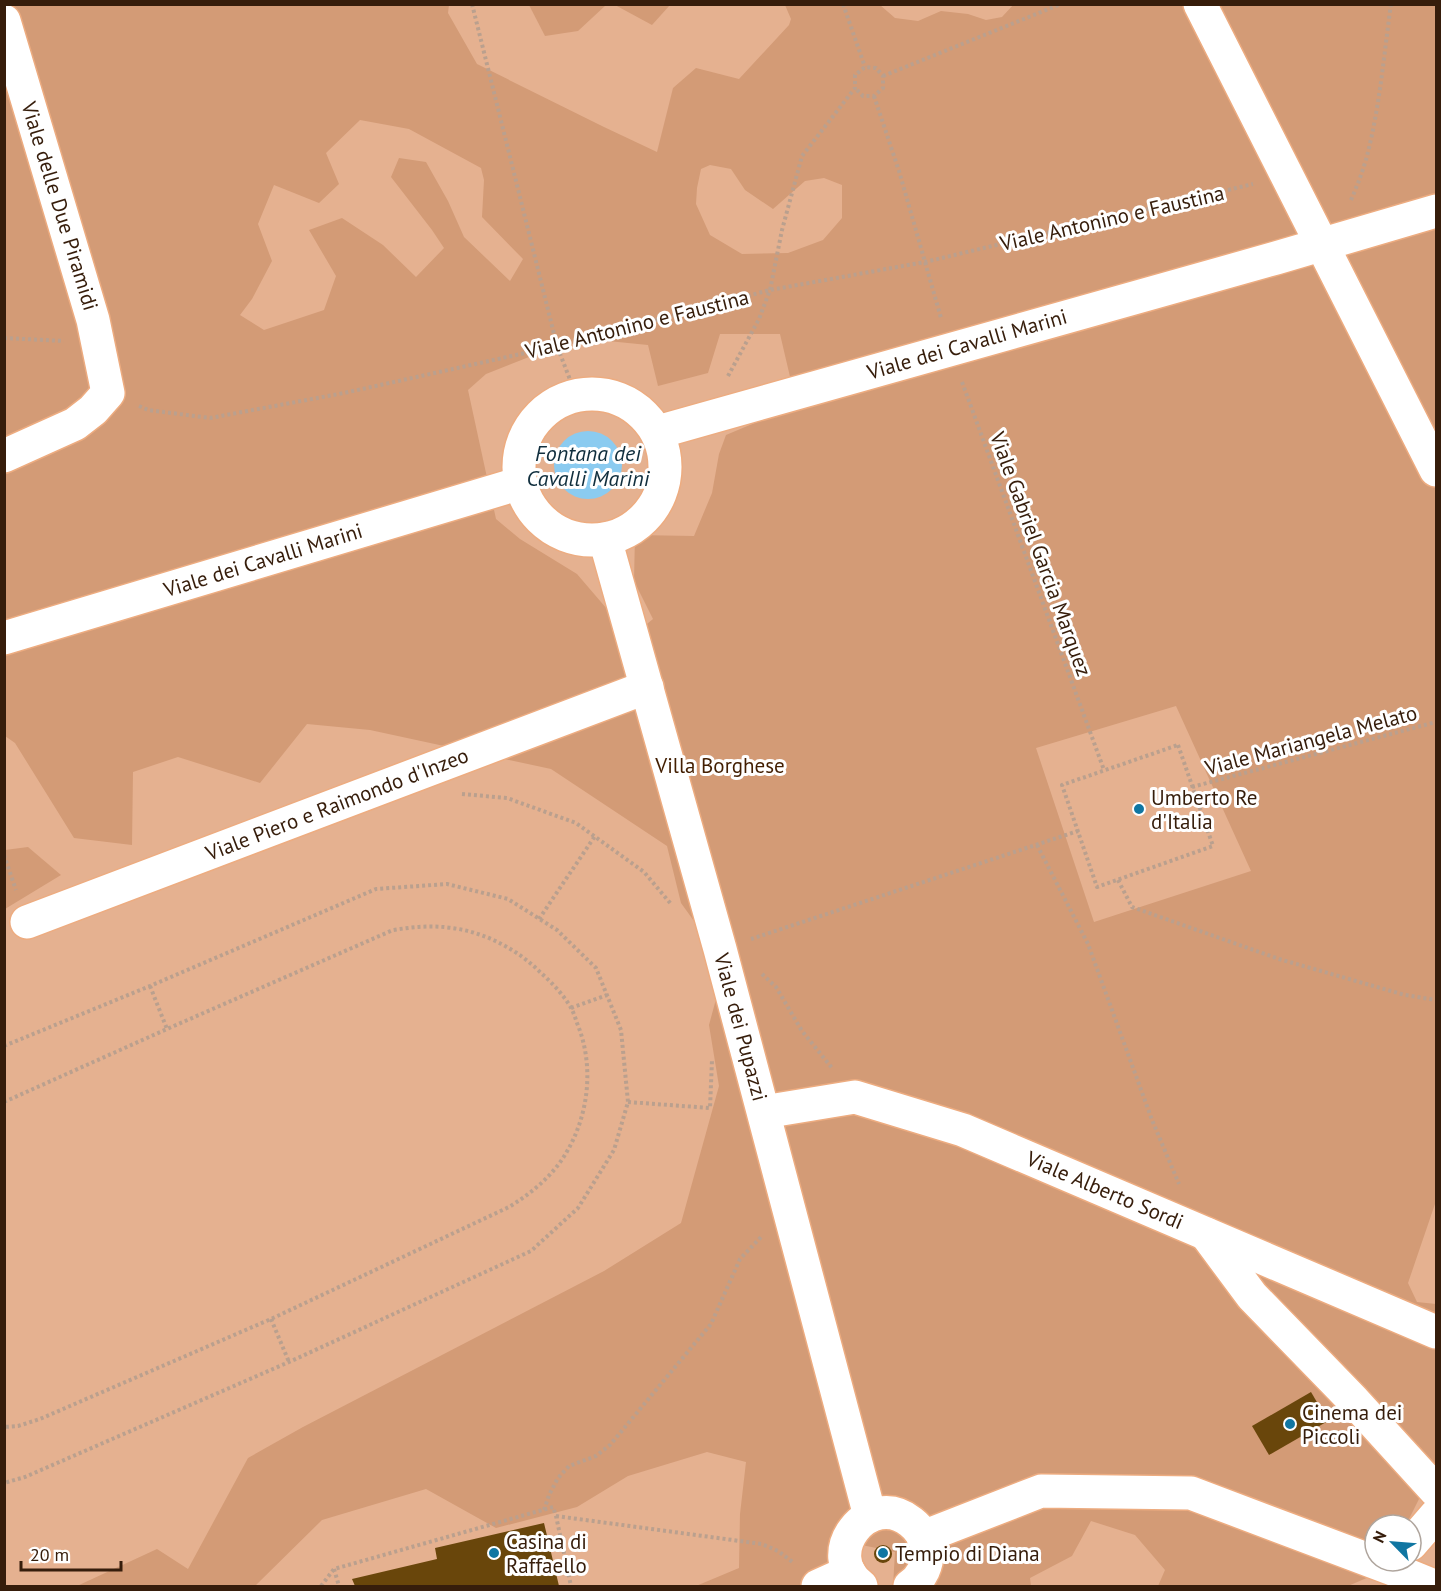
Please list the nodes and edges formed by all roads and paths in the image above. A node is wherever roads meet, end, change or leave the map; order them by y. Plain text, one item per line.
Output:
1 (472, 4) edge
2 (843, 4) edge
3 (1061, 4) edge
4 (1200, 4) edge
5 (1390, 4) edge
6 (4, 21) edge
7 (865, 67) junction
8 (883, 76) junction
9 (855, 88) junction
10 (874, 96) junction
11 (1294, 190) junction
12 (1437, 211) edge
13 (1321, 244) junction
14 (925, 262) junction
15 (770, 290) junction
16 (4, 338) edge
17 (98, 343) junction
18 (557, 346) junction
19 (950, 349) junction
20 (108, 393) junction
21 (576, 395) junction
22 (707, 417) junction
23 (658, 432) junction
24 (4, 456) edge
25 (1437, 470) edge
26 (521, 483) junction
27 (605, 539) junction
28 (4, 638) edge
29 (647, 687) junction
30 (1437, 722) edge
31 (1104, 770) junction
32 (1192, 787) junction
33 (459, 794) dead end
34 (1078, 831) junction
35 (595, 836) junction
36 (1037, 845) junction
37 (1118, 880) junction
38 (673, 907) dead end
39 (539, 919) junction
40 (27, 922) dead end
41 (720, 949) junction
42 (761, 973) dead end
43 (150, 986) junction
44 (607, 995) junction
45 (1437, 1000) edge
46 (571, 1008) junction
47 (167, 1029) junction
48 (4, 1046) edge
49 (712, 1052) dead end
50 (855, 1097) junction
51 (4, 1102) edge
52 (628, 1102) junction
53 (764, 1112) junction
54 (1179, 1185) dead end
55 (789, 1207) junction
56 (1205, 1232) junction
57 (271, 1319) junction
58 (1437, 1332) edge
59 (289, 1362) junction
60 (4, 1426) edge
61 (4, 1484) edge
62 (1437, 1491) edge
63 (544, 1510) junction
64 (1437, 1515) edge
65 (556, 1516) junction
66 (870, 1516) junction
67 (1423, 1531) edge
68 (923, 1537) junction
69 (1363, 1554) edge
70 (334, 1569) junction
71 (1408, 1573) edge
72 (809, 1577) edge
73 (855, 1580) edge
74 (321, 1587) edge
75 (339, 1587) edge
76 (571, 1587) edge
77 (910, 1587) edge
78 (1434, 1587) edge

1 - 18 path
2 - 7 path
3 - 8 path
4 - 11 street
5 - 13 path
6 - 17 street, Viale delle Due Piramidi
7 - 8 path
7 - 9 path
8 - 10 path
9 - 10 path
9 - 15 path
10 - 14 path, Viale Gabriel Garcia Marquez
11 - 13 street
11 - 14 path, Viale Antonino e Faustina
12 - 13 street, Viale dei Cavalli Marini
13 - 19 street, Viale dei Cavalli Marini
13 - 25 street
14 - 15 path, Viale Antonino e Faustina
14 - 19 path, Viale Gabriel Garcia Marquez
15 - 18 path, Viale Antonino e Faustina
15 - 22 path
16 - 17 path
17 - 20 street, Viale delle Due Piramidi
18 - 20 path, Viale Antonino e Faustina
18 - 21 path
19 - 22 street, Viale dei Cavalli Marini
19 - 31 path, Viale Gabriel Garcia Marquez
20 - 24 street
21 - 23 street
21 - 26 street
22 - 23 street, Viale dei Cavalli Marini
23 - 27 street
26 - 27 street
26 - 28 street, Viale dei Cavalli Marini
27 - 29 street, Viale dei Pupazzi
29 - 40 street, Viale Piero e Raimondo d'Inzeo
29 - 41 street, Viale dei Pupazzi
30 - 32 path, Viale Mariangela Melato
31 - 32 path
31 - 34 path
32 - 37 path
33 - 35 path
34 - 36 path
34 - 37 path
35 - 38 path
35 - 39 path
36 - 41 path
36 - 54 path
37 - 45 path
39 - 43 path
39 - 44 path
41 - 53 street, Viale dei Pupazzi
42 - 50 path
43 - 47 path
43 - 48 path
44 - 46 path
44 - 52 path
46 - 47 path
46 - 57 path
47 - 51 path
49 - 52 path
50 - 53 street, Viale Alberto Sordi
50 - 56 street, Viale Alberto Sordi
52 - 59 path
53 - 55 street, Viale dei Pupazzi
55 - 63 path
55 - 66 street, Viale dei Pupazzi
56 - 58 street, Viale Alberto Sordi
56 - 62 street
57 - 59 path
57 - 60 path
59 - 61 path
63 - 65 path
63 - 70 path
64 - 67 street
65 - 72 path
65 - 76 path
66 - 68 street
66 - 73 street
68 - 69 street
68 - 77 street
70 - 74 path
70 - 75 path
71 - 78 street
72 - 73 street

